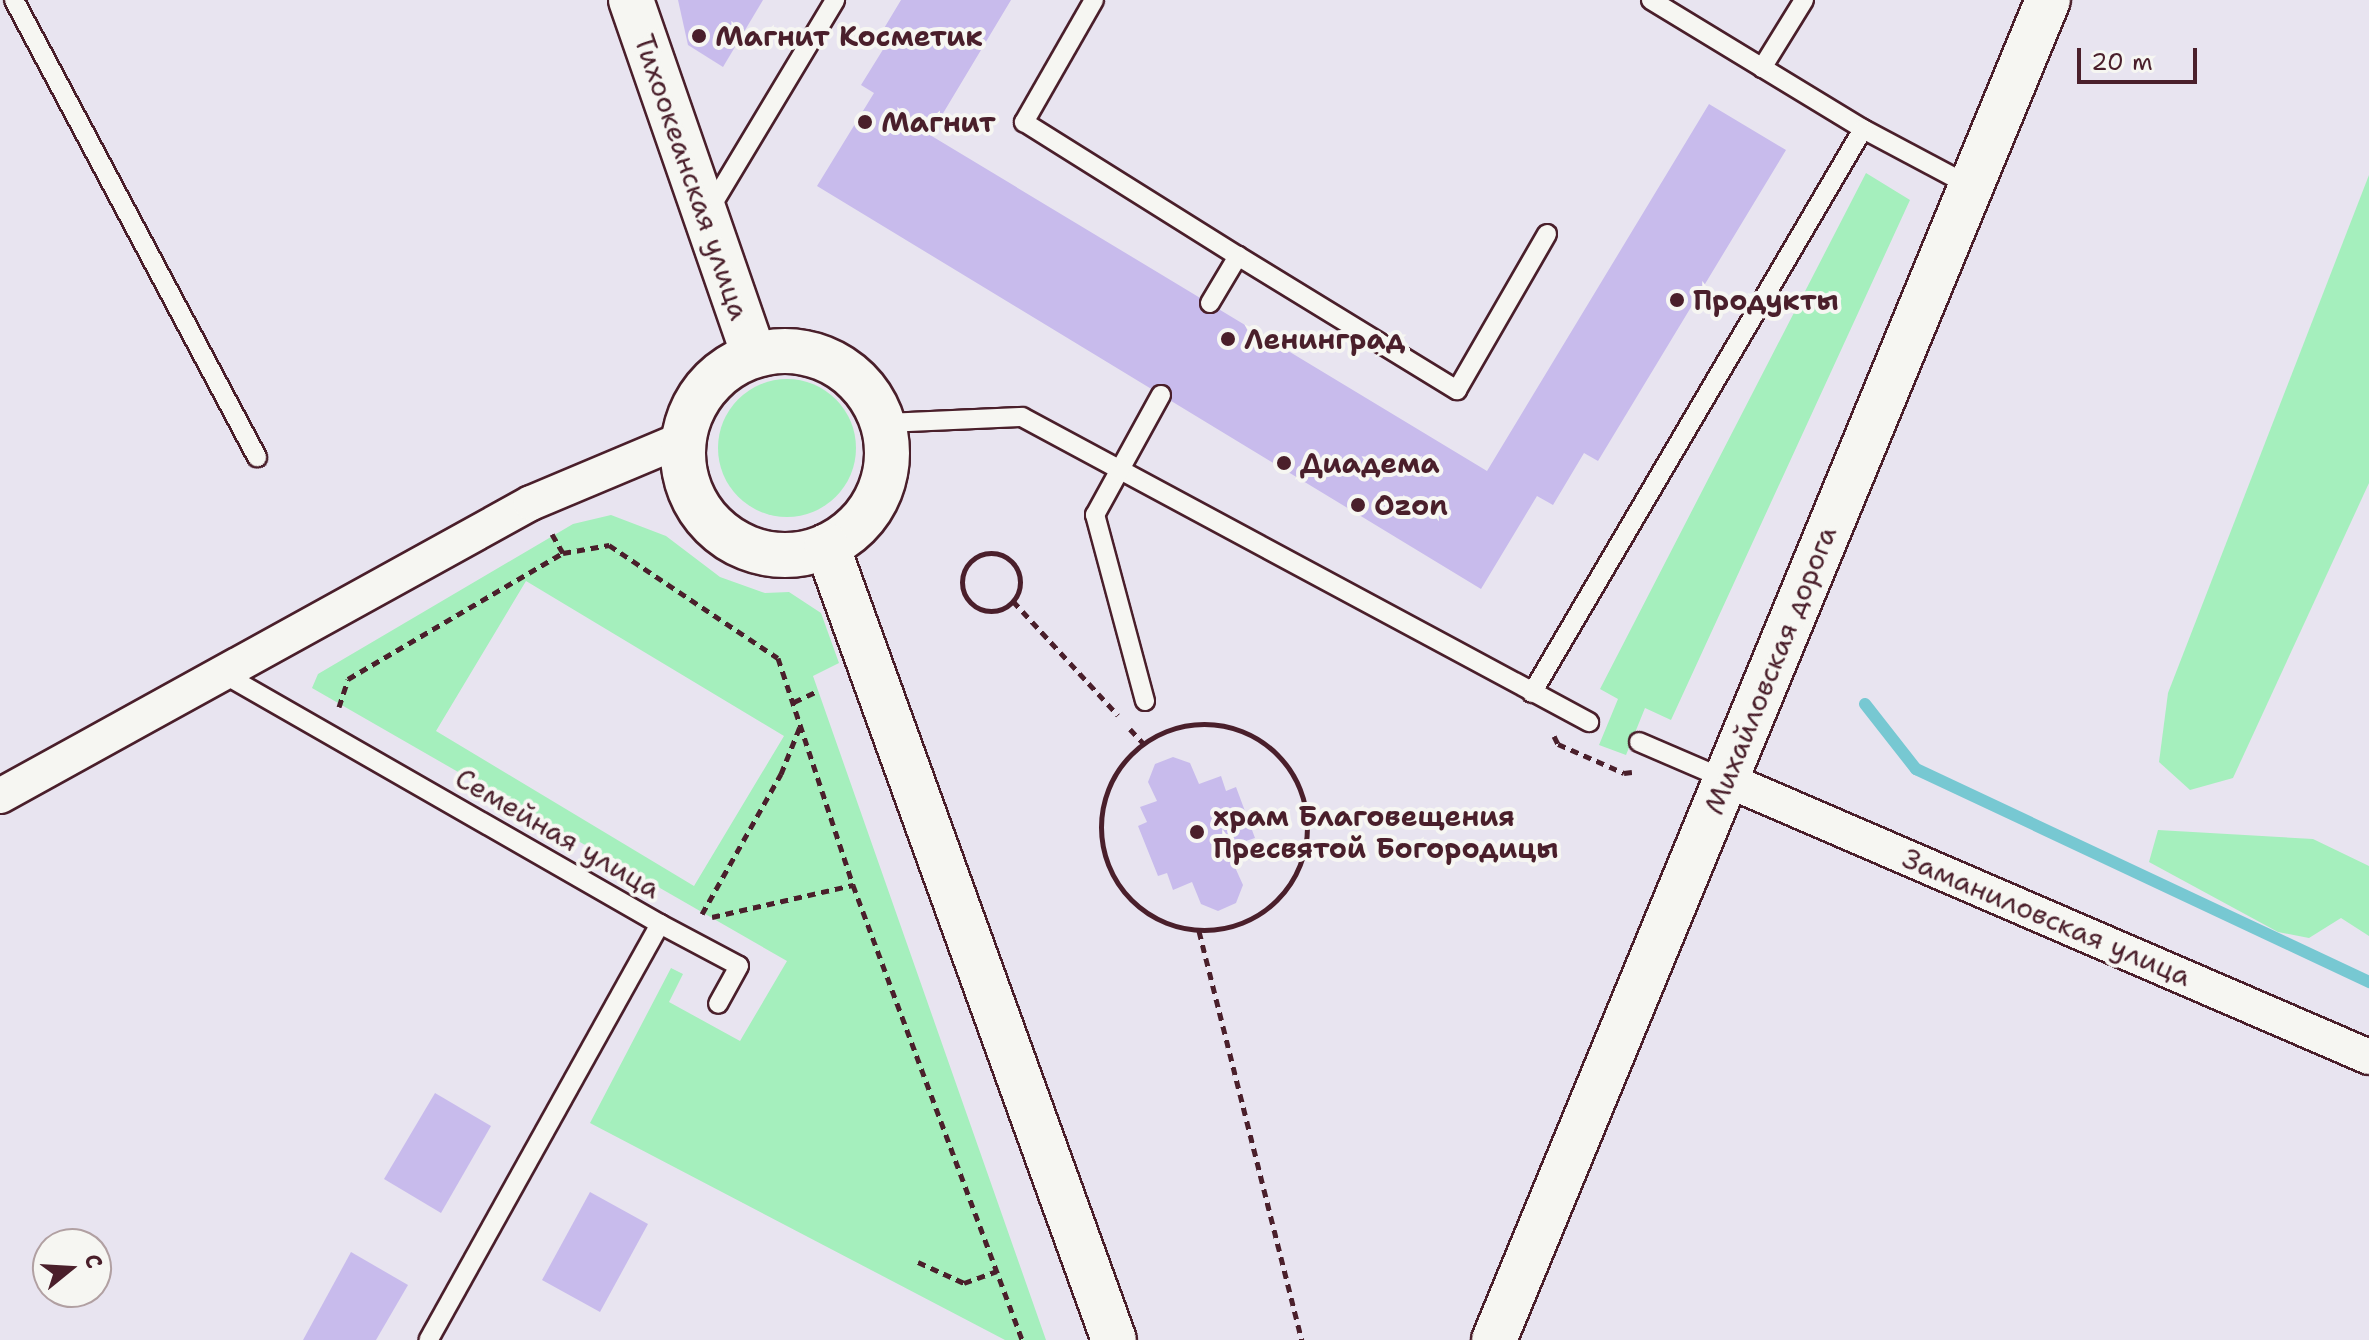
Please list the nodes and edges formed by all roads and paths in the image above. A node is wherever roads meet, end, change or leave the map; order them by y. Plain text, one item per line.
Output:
1 (14, 0) edge
2 (631, 0) edge
3 (835, 0) edge
4 (1094, 0) edge
5 (1651, 0) edge
6 (1804, 0) edge
7 (2048, 0) edge
8 (1762, 68) junction
9 (1863, 129) junction
10 (1970, 186) junction
11 (706, 217) junction
12 (1547, 234) dead end
13 (1238, 256) junction
14 (1210, 303) dead end
15 (754, 355) junction
16 (1161, 395) dead end
17 (884, 423) junction
18 (683, 439) junction
19 (257, 457) dead end
20 (1118, 469) junction
21 (531, 503) junction
22 (827, 546) junction
23 (563, 553) junction
24 (1013, 601) junction
25 (222, 673) junction
26 (818, 691) dead end
27 (1532, 693) junction
28 (1145, 701) dead end
29 (794, 702) junction
30 (330, 709) dead end
31 (1589, 722) dead end
32 (801, 723) junction
33 (1639, 742) dead end
34 (1143, 743) junction
35 (1725, 779) junction
36 (0, 796) edge
37 (853, 885) junction
38 (687, 907) dead end
39 (701, 915) junction
40 (660, 924) junction
41 (1199, 931) junction
42 (718, 1004) dead end
43 (2369, 1057) edge
44 (918, 1262) dead end
45 (997, 1271) junction
46 (428, 1340) edge
47 (1022, 1340) edge
48 (1114, 1340) edge
49 (1302, 1340) edge
50 (1494, 1340) edge

1 - 19 lane
2 - 11 street, Тихоокеанская улица
3 - 11 lane
4 - 13 lane
5 - 8 lane
6 - 8 lane
7 - 10 street, Михайловская дорога
8 - 9 lane
9 - 10 lane
9 - 27 lane
10 - 35 street, Михайловская дорога
11 - 15 street, Тихоокеанская улица
12 - 13 lane
13 - 14 lane
15 - 17 street
15 - 18 street
16 - 20 lane
17 - 20 lane
17 - 22 street
18 - 21 street
18 - 22 street
20 - 27 lane
20 - 28 lane
21 - 23 path
21 - 25 street
22 - 48 street
23 - 29 path
23 - 30 path
24 - 24 path
24 - 34 path
25 - 36 street
25 - 40 lane, Семейная улица
26 - 29 path
27 - 31 lane
29 - 32 path
32 - 37 path
32 - 39 path
33 - 35 lane
34 - 41 path
34 - 41 path
35 - 43 street, Заманиловская улица
35 - 50 street, Михайловская дорога
37 - 39 path
37 - 45 path
38 - 39 path
40 - 42 lane
40 - 46 lane, Семейная улица
41 - 49 path
44 - 45 path
45 - 47 path

